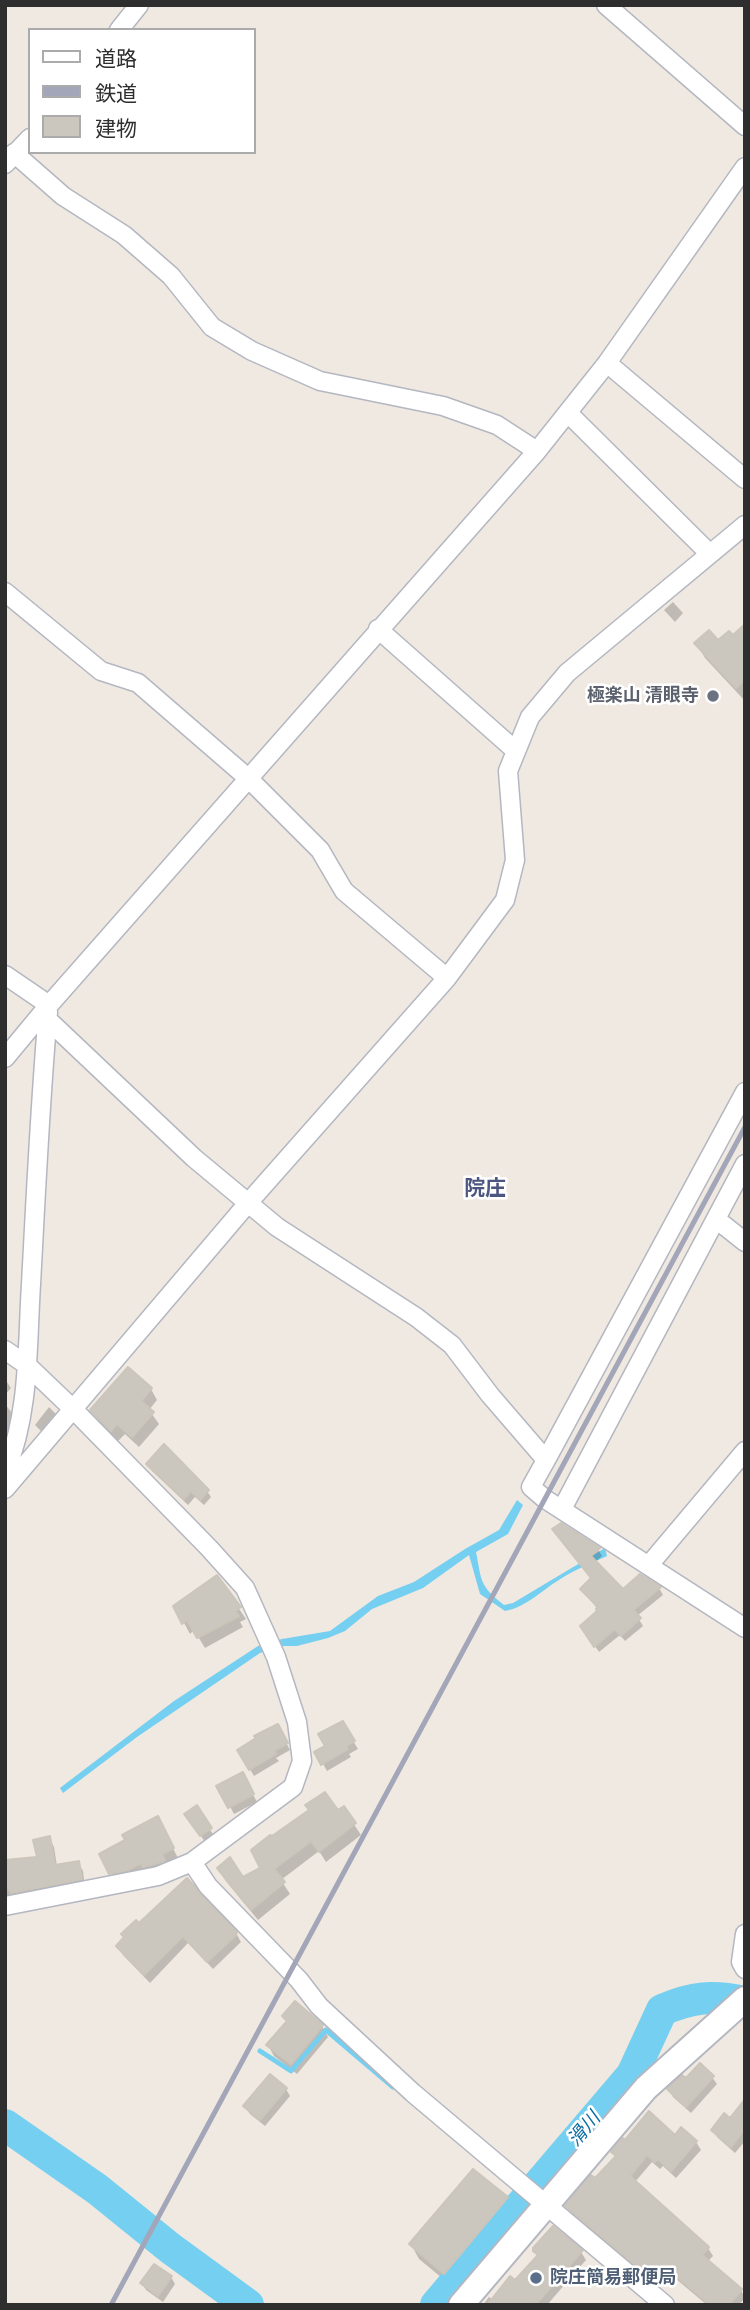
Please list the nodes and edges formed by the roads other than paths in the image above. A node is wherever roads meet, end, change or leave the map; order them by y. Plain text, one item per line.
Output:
1 (139, 5) edge
2 (606, 5) edge
3 (121, 28) edge
4 (745, 126) edge
5 (28, 140) edge
6 (10, 158) edge
7 (745, 167) edge
8 (607, 363) junction
9 (568, 413) junction
10 (537, 452) junction
11 (745, 479) edge
12 (745, 525) edge
13 (709, 554) junction
14 (5, 592) edge
15 (378, 629) junction
16 (516, 751) junction
17 (249, 779) junction
18 (5, 975) edge
19 (447, 978) junction
20 (48, 1012) junction
21 (5, 1058) edge
22 (745, 1092) edge
23 (745, 1164) edge
24 (248, 1203) junction
25 (716, 1219) junction
26 (745, 1241) edge
27 (5, 1350) edge
28 (28, 1366) junction
29 (73, 1409) junction
30 (745, 1451) edge
31 (547, 1460) junction
32 (5, 1473) edge
33 (5, 1489) edge
34 (562, 1509) junction
35 (649, 1565) junction
36 (745, 1628) edge
37 (192, 1861) junction
38 (5, 1906) edge
39 (745, 1934) edge
40 (745, 1969) edge
41 (745, 1999) edge
42 (547, 2204) junction
43 (461, 2305) edge
44 (665, 2305) edge

1 - 3 street
2 - 4 street
5 - 6 street
6 - 10 street
7 - 8 street
8 - 9 street
8 - 11 street
9 - 10 street
9 - 13 street
10 - 15 street
12 - 13 street
13 - 16 street
14 - 17 street
15 - 16 street
15 - 17 street
16 - 19 street
17 - 19 street
17 - 20 street
18 - 20 street
19 - 24 street
20 - 21 street
20 - 24 street
20 - 28 street
22 - 31 street
23 - 25 street
24 - 29 street
24 - 31 street
25 - 26 street
25 - 34 street
27 - 28 street
28 - 29 street
28 - 32 street
29 - 33 street
29 - 37 street
30 - 35 street
31 - 34 street
34 - 35 street
35 - 36 street
37 - 38 street
37 - 42 street
39 - 40 street
41 - 42 street
42 - 43 street
42 - 44 street

